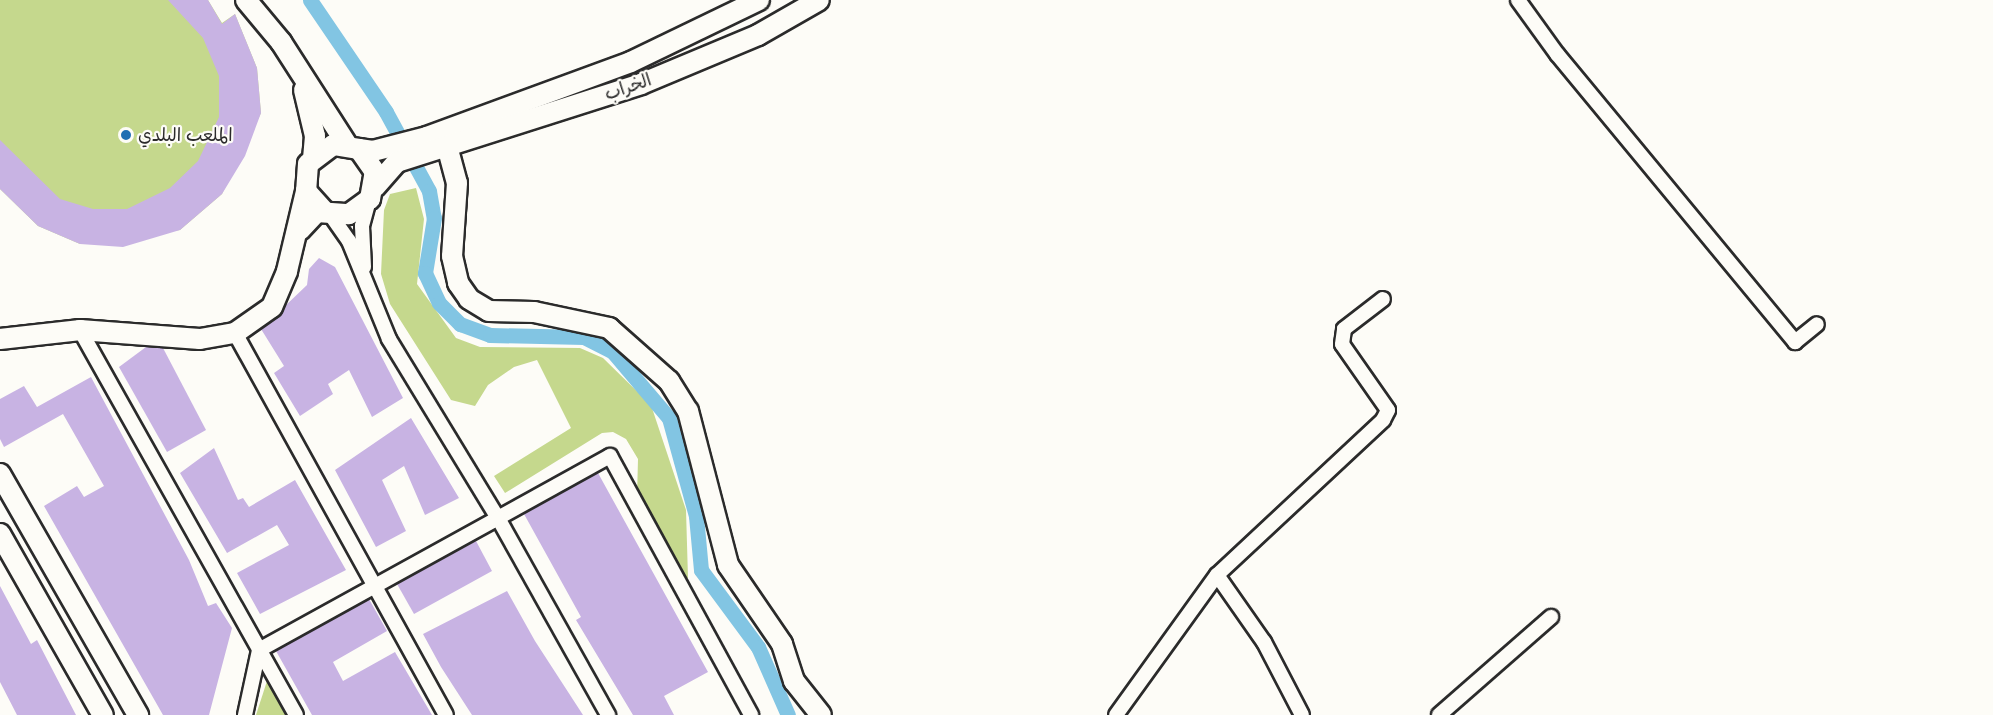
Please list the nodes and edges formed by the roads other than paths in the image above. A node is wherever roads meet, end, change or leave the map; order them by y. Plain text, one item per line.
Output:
1 (246, 0) edge
2 (759, 0) edge
3 (819, 0) edge
4 (1518, 0) edge
5 (295, 65) junction
6 (434, 145) junction
7 (353, 147) junction
8 (394, 155) junction
9 (313, 157) junction
10 (306, 191) junction
11 (372, 193) junction
12 (327, 212) junction
13 (297, 236) junction
14 (367, 296) junction
15 (1383, 299) dead end
16 (1817, 324) dead end
17 (80, 330) junction
18 (235, 333) junction
19 (0, 339) edge
20 (0, 474) edge
21 (498, 518) junction
22 (0, 534) edge
23 (1217, 575) junction
24 (373, 583) junction
25 (1551, 617) dead end
26 (259, 650) junction
27 (103, 715) edge
28 (138, 715) edge
29 (245, 715) edge
30 (296, 715) edge
31 (446, 715) edge
32 (608, 715) edge
33 (751, 715) edge
34 (821, 715) edge
35 (1116, 715) edge
36 (1302, 715) edge
37 (1439, 715) edge

1 - 5 main road
2 - 6 main road
3 - 6 main road, الخراب
4 - 16 street
5 - 7 main road
5 - 9 main road
6 - 8 main road
6 - 34 main road
7 - 8 main road
7 - 9 main road
7 - 11 main road
8 - 11 main road
9 - 10 main road
10 - 12 main road
10 - 13 main road
11 - 12 main road
11 - 14 street
12 - 13 main road
12 - 14 street
13 - 18 main road
14 - 21 street
15 - 23 street
17 - 18 main road
17 - 19 main road
17 - 26 street
18 - 24 street
20 - 28 main road
21 - 24 street
21 - 32 street
21 - 33 street
22 - 27 main road
23 - 35 street
23 - 36 street
24 - 26 street
24 - 31 street
25 - 37 street
26 - 29 street
26 - 30 street

